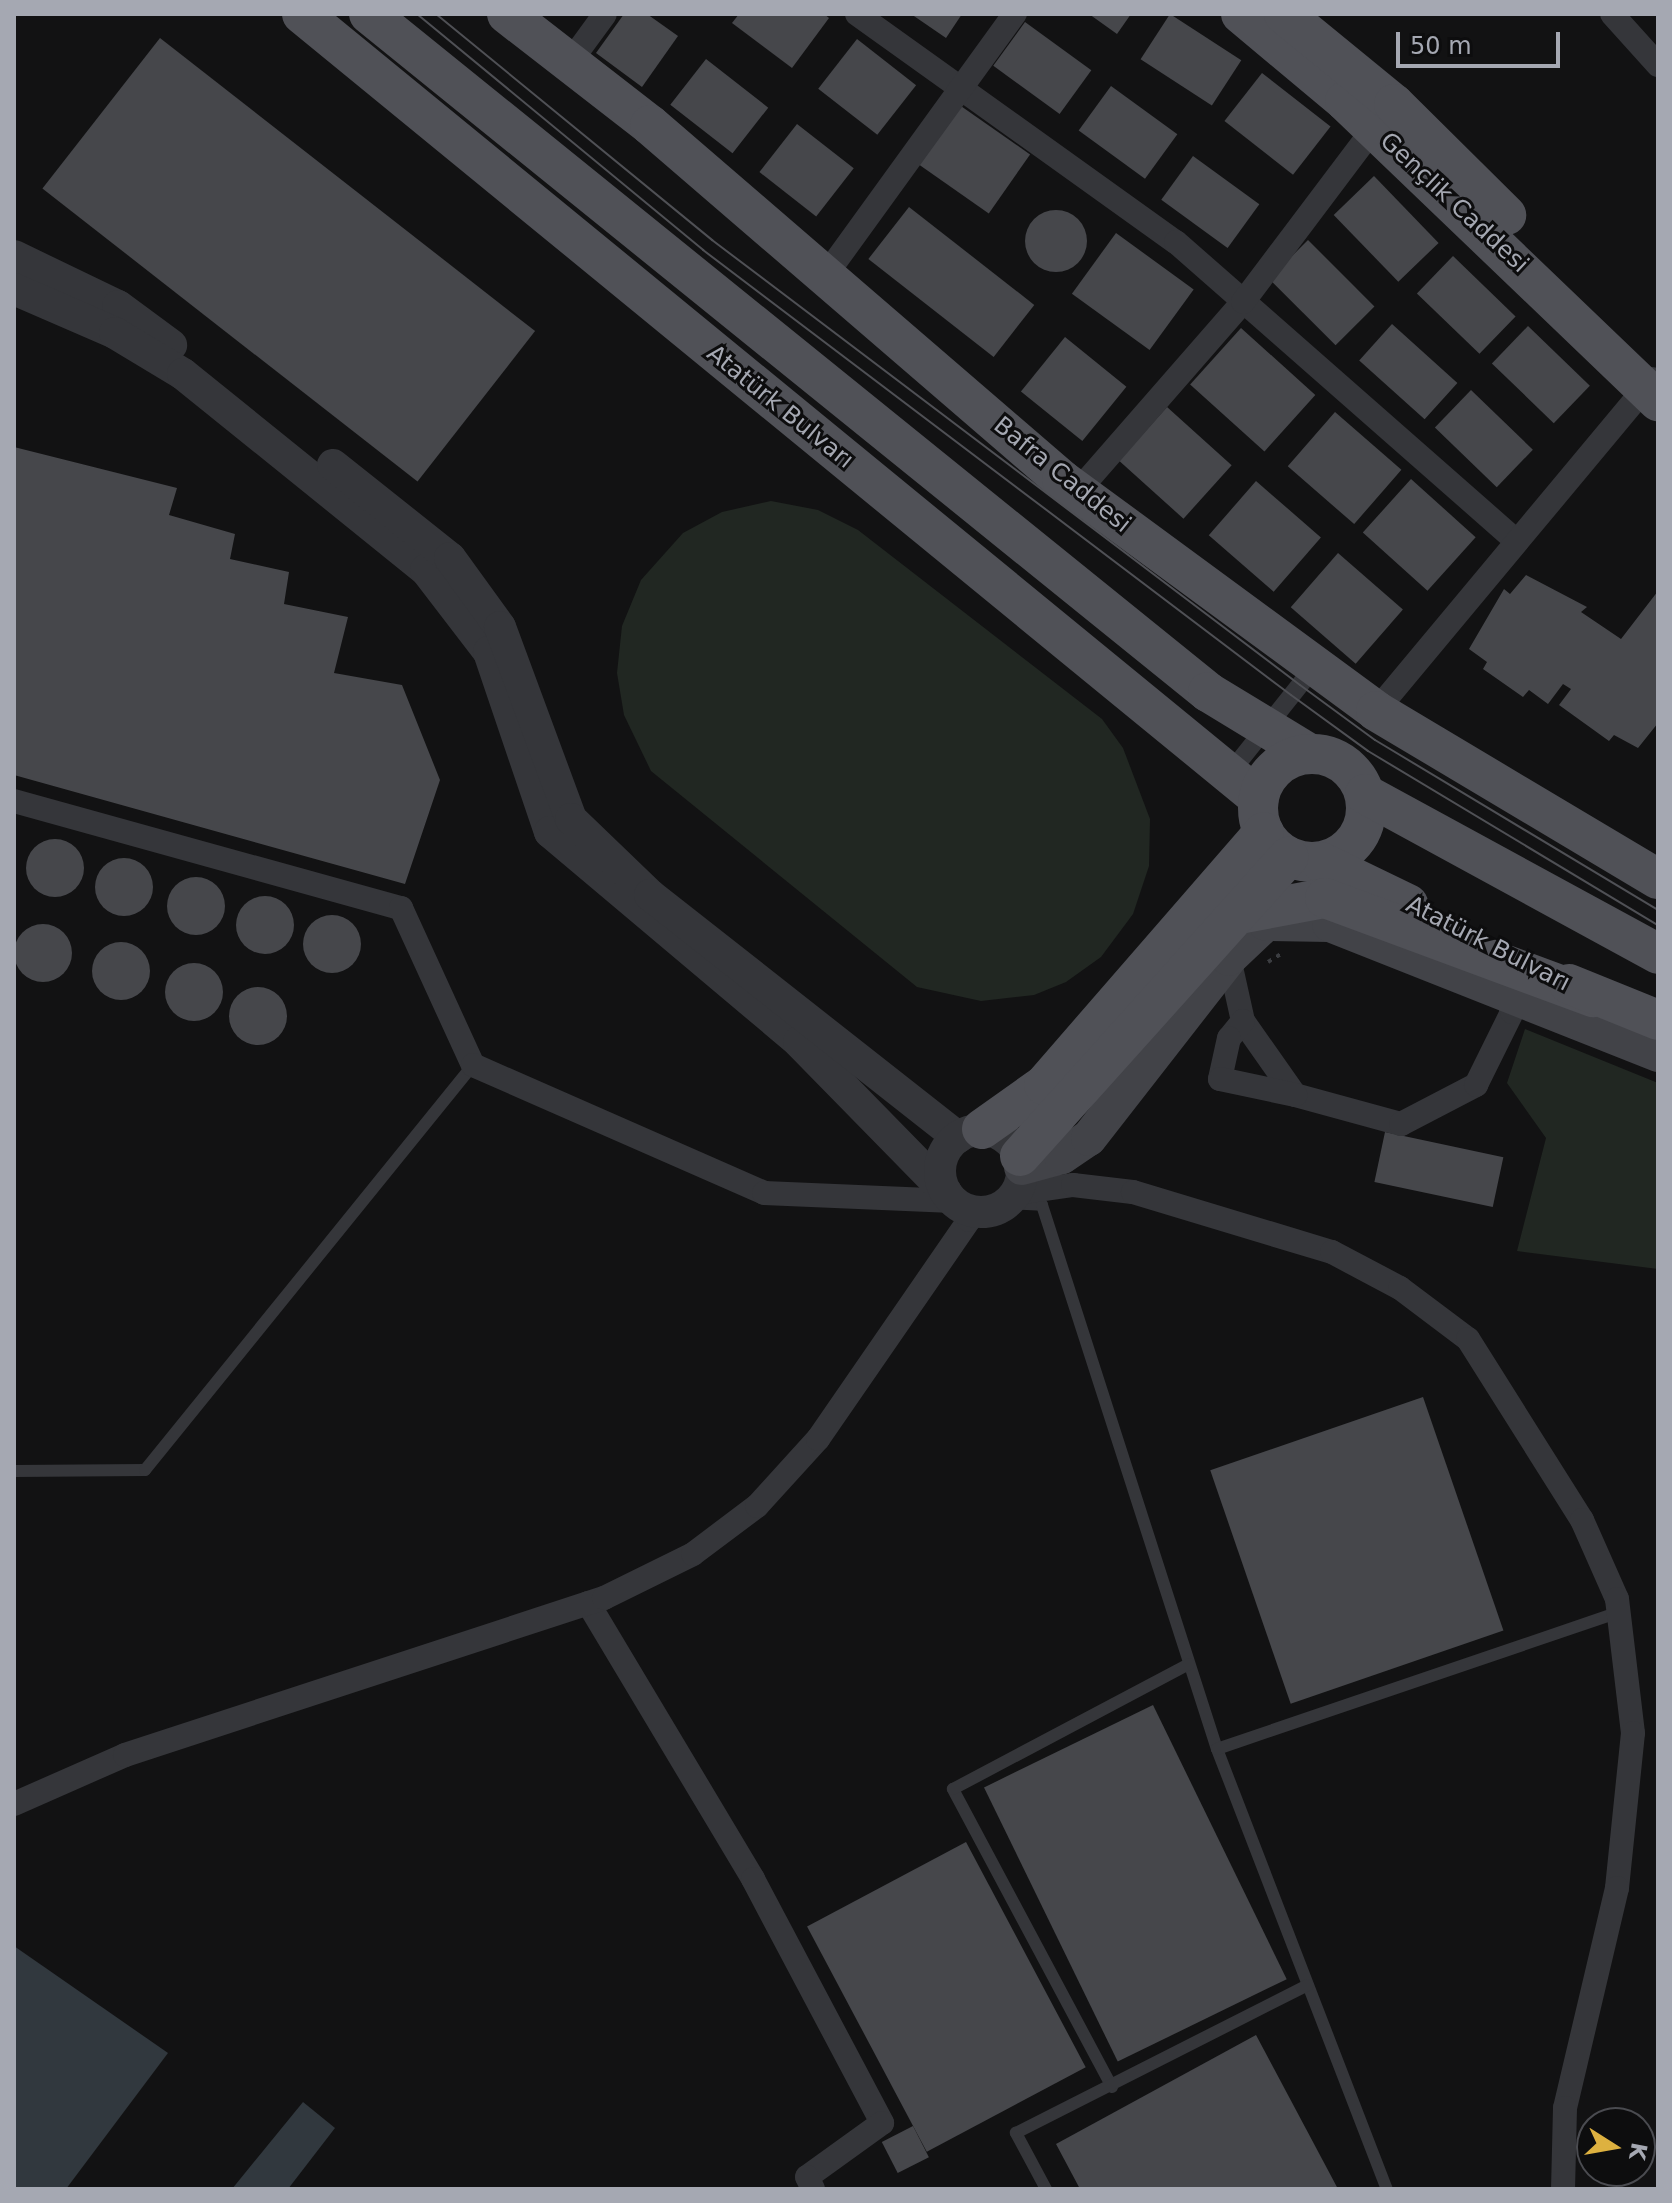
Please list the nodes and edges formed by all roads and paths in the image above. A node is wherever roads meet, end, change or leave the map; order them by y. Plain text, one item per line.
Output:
1 (302, 14) edge
2 (369, 14) edge
3 (507, 14) edge
4 (605, 14) edge
5 (857, 14) edge
6 (1015, 14) edge
7 (1241, 14) edge
8 (1284, 14) edge
9 (1612, 14) edge
10 (570, 62) junction
11 (1658, 65) edge
12 (961, 87) junction
13 (1374, 128) junction
14 (14, 256) edge
15 (825, 276) junction
16 (14, 289) edge
17 (1243, 302) junction
18 (1654, 385) edge
19 (1078, 491) junction
20 (1517, 542) junction
21 (1314, 667) junction
22 (1376, 711) junction
23 (1266, 728) junction
24 (1310, 754) junction
25 (1229, 774) junction
26 (1365, 794) junction
27 (14, 801) edge
28 (1283, 837) junction
29 (1658, 879) edge
30 (1228, 916) junction
31 (1658, 954) edge
32 (1229, 958) junction
33 (1593, 997) junction
34 (1508, 998) junction
35 (1658, 1020) edge
36 (1243, 1021) junction
37 (1658, 1054) edge
38 (473, 1065) junction
39 (1295, 1095) junction
40 (970, 1133) junction
41 (1016, 1180) junction
42 (954, 1201) junction
43 (14, 1471) edge
44 (588, 1603) junction
45 (1619, 1612) junction
46 (1189, 1664) junction
47 (1217, 1749) junction
48 (14, 1804) edge
49 (1308, 1985) junction
50 (1112, 2087) junction
51 (1384, 2188) edge
52 (813, 2189) edge
53 (1046, 2189) edge
54 (1563, 2189) edge

1 - 25 main road, Atatürk Bulvarı
2 - 23 main road, Atatürk Bulvarı
3 - 10 main road, Bafra Caddesi
4 - 10 street
5 - 12 street
6 - 12 street
7 - 13 main road, Gençlik Caddesi
8 - 18 main road, Gençlik Caddesi
9 - 11 street
10 - 15 main road, Bafra Caddesi
12 - 15 street
12 - 17 street
13 - 17 street
13 - 18 main road, Gençlik Caddesi
14 - 40 street
15 - 19 main road, Bafra Caddesi
16 - 42 street
17 - 19 street
17 - 20 street
18 - 20 street
19 - 21 main road, Bafra Caddesi
20 - 22 street
21 - 22 main road, Bafra Caddesi
21 - 23 street
22 - 29 main road, Bafra Caddesi
23 - 24 main road, Atatürk Bulvarı
23 - 25 street
24 - 26 main road, Atatürk Bulvarı
24 - 28 main road
25 - 28 main road, Atatürk Bulvarı
26 - 28 main road
26 - 31 main road, Atatürk Bulvarı
27 - 38 street
28 - 30 main road
28 - 33 main road, Atatürk Bulvarı
28 - 40 main road
30 - 33 main road
30 - 41 main road
32 - 34 main road
32 - 36 street
32 - 41 main road
33 - 35 main road, Atatürk Bulvarı
34 - 37 main road
34 - 39 street
36 - 39 street
36 - 39 street
38 - 42 street
38 - 43 lane
40 - 41 street
40 - 42 street
41 - 42 street
41 - 45 street
41 - 46 lane
42 - 44 street
44 - 48 street
44 - 52 street
45 - 47 lane
45 - 54 street
46 - 47 lane
46 - 50 lane
47 - 49 lane
49 - 50 lane
49 - 51 lane
50 - 53 lane

